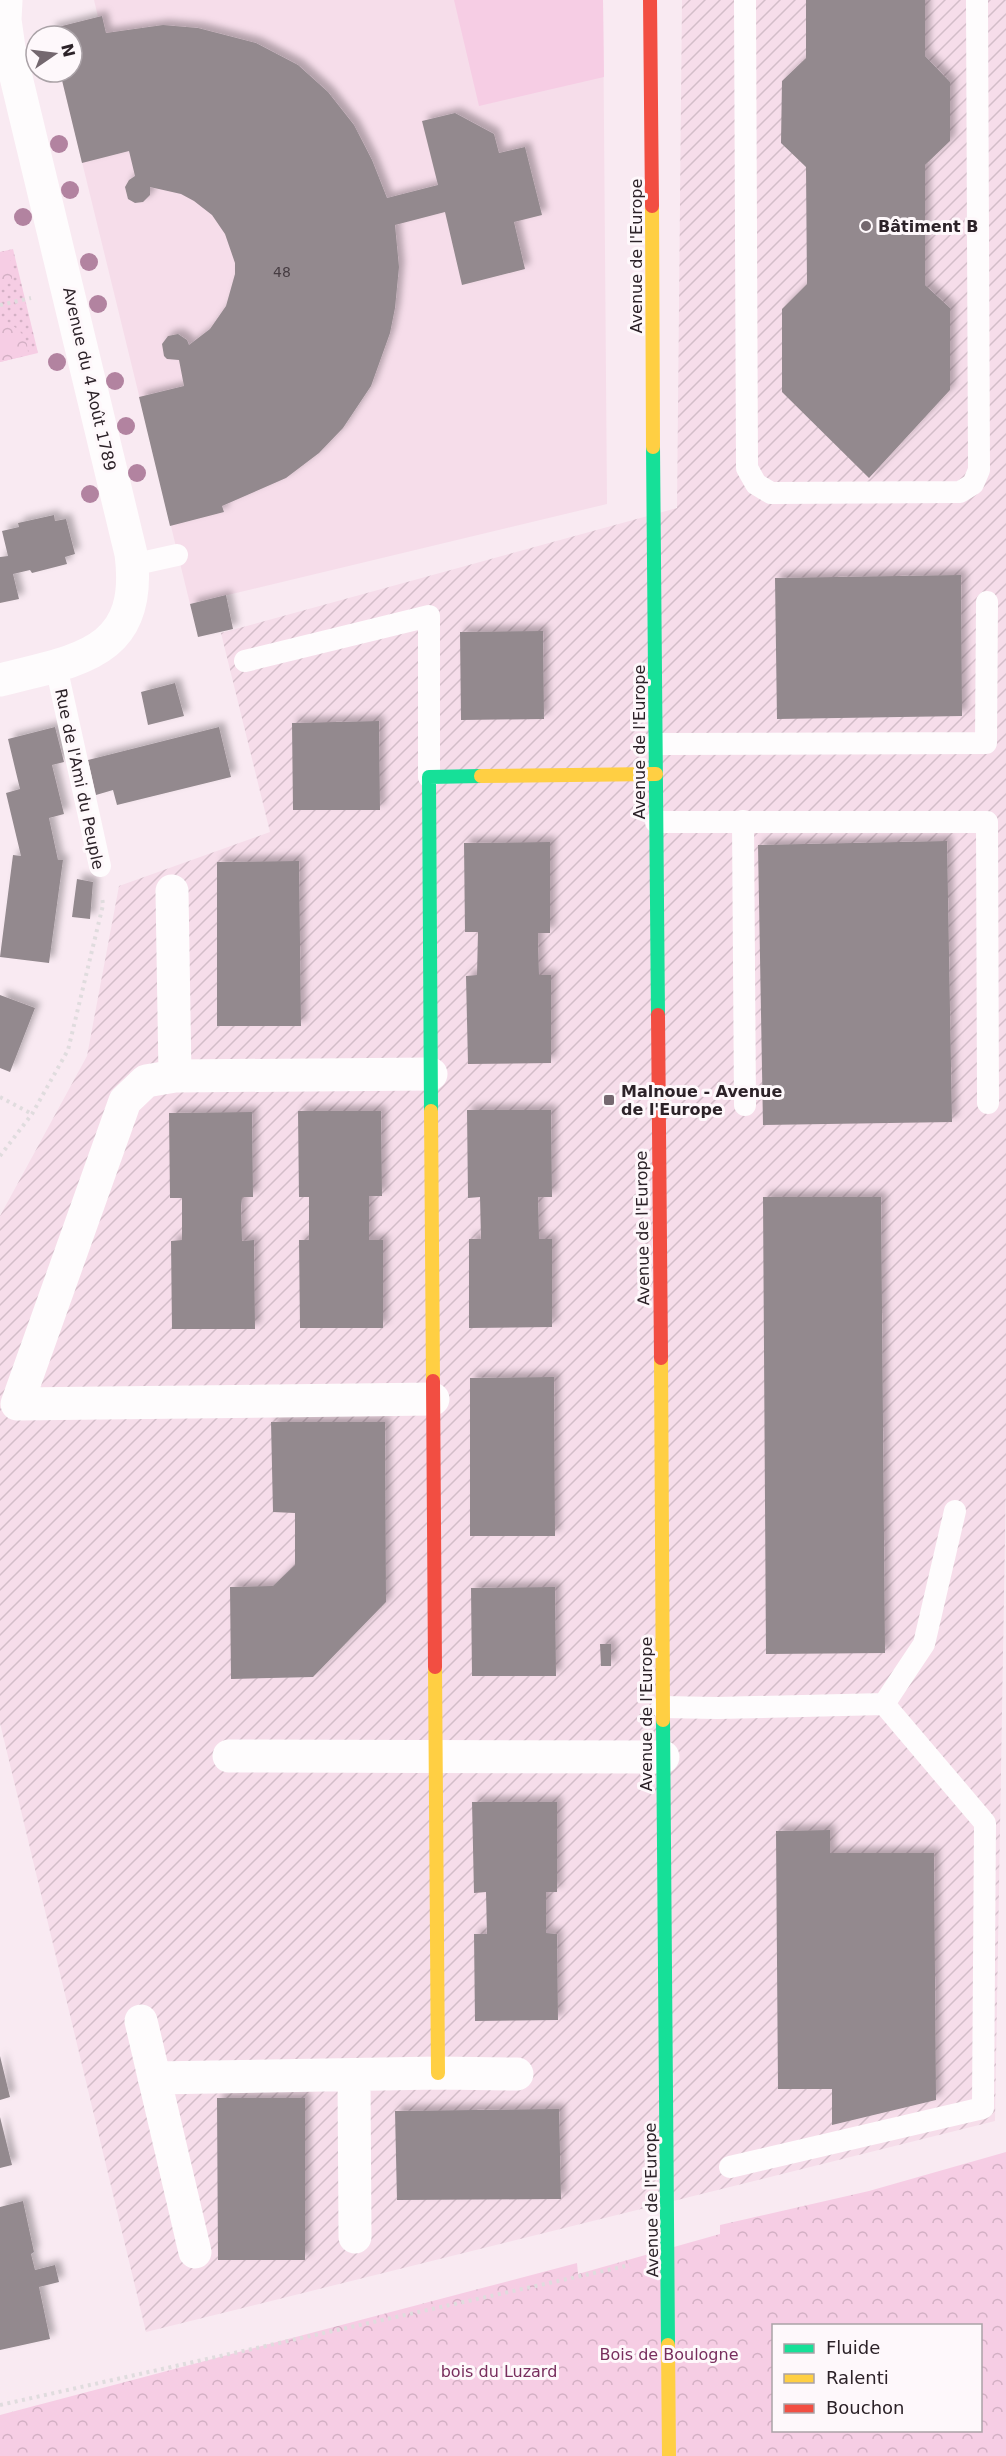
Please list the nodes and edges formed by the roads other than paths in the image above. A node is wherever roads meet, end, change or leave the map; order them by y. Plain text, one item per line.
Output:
1 (6, 0) edge
2 (650, 0) edge
3 (745, 0) edge
4 (977, 0) edge
5 (177, 555) dead end
6 (132, 565) junction
7 (987, 602) dead end
8 (246, 662) dead end
9 (56, 666) junction
10 (0, 680) edge
11 (656, 744) junction
12 (656, 774) junction
13 (429, 777) junction
14 (743, 821) junction
15 (656, 822) junction
16 (100, 866) road end
17 (172, 891) dead end
18 (431, 1074) junction
19 (175, 1076) junction
20 (988, 1103) dead end
21 (745, 1105) dead end
22 (433, 1399) junction
23 (955, 1511) dead end
24 (884, 1704) junction
25 (662, 1707) junction
26 (229, 1756) dead end
27 (436, 1756) junction
28 (663, 1757) junction
29 (141, 2021) dead end
30 (438, 2073) junction
31 (517, 2074) dead end
32 (354, 2075) junction
33 (154, 2078) junction
34 (730, 2167) dead end
35 (355, 2237) dead end
36 (195, 2253) dead end
37 (669, 2456) edge

1 - 6 street, Avenue du 4 Août 1789
2 - 11 main road, Avenue de l'Europe
3 - 4 lane
5 - 6 lane
6 - 9 street, Avenue du 4 Août 1789
7 - 11 lane
8 - 13 lane
9 - 10 street, Avenue du 4 Août 1789
9 - 16 lane, Rue de l'Ami du Peuple
11 - 12 main road, Avenue de l'Europe
12 - 13 main road
12 - 15 main road, Avenue de l'Europe
13 - 18 main road
14 - 15 lane
14 - 20 lane
14 - 21 lane
15 - 25 main road, Avenue de l'Europe
17 - 19 street
18 - 19 street
18 - 22 main road
19 - 22 street
22 - 27 main road
23 - 24 lane
24 - 25 lane
24 - 34 lane
25 - 28 main road, Avenue de l'Europe
26 - 27 street
27 - 28 street
27 - 30 main road
28 - 37 main road, Avenue de l'Europe
29 - 33 street
30 - 31 street
30 - 32 street
32 - 33 street
32 - 35 street
33 - 36 street

